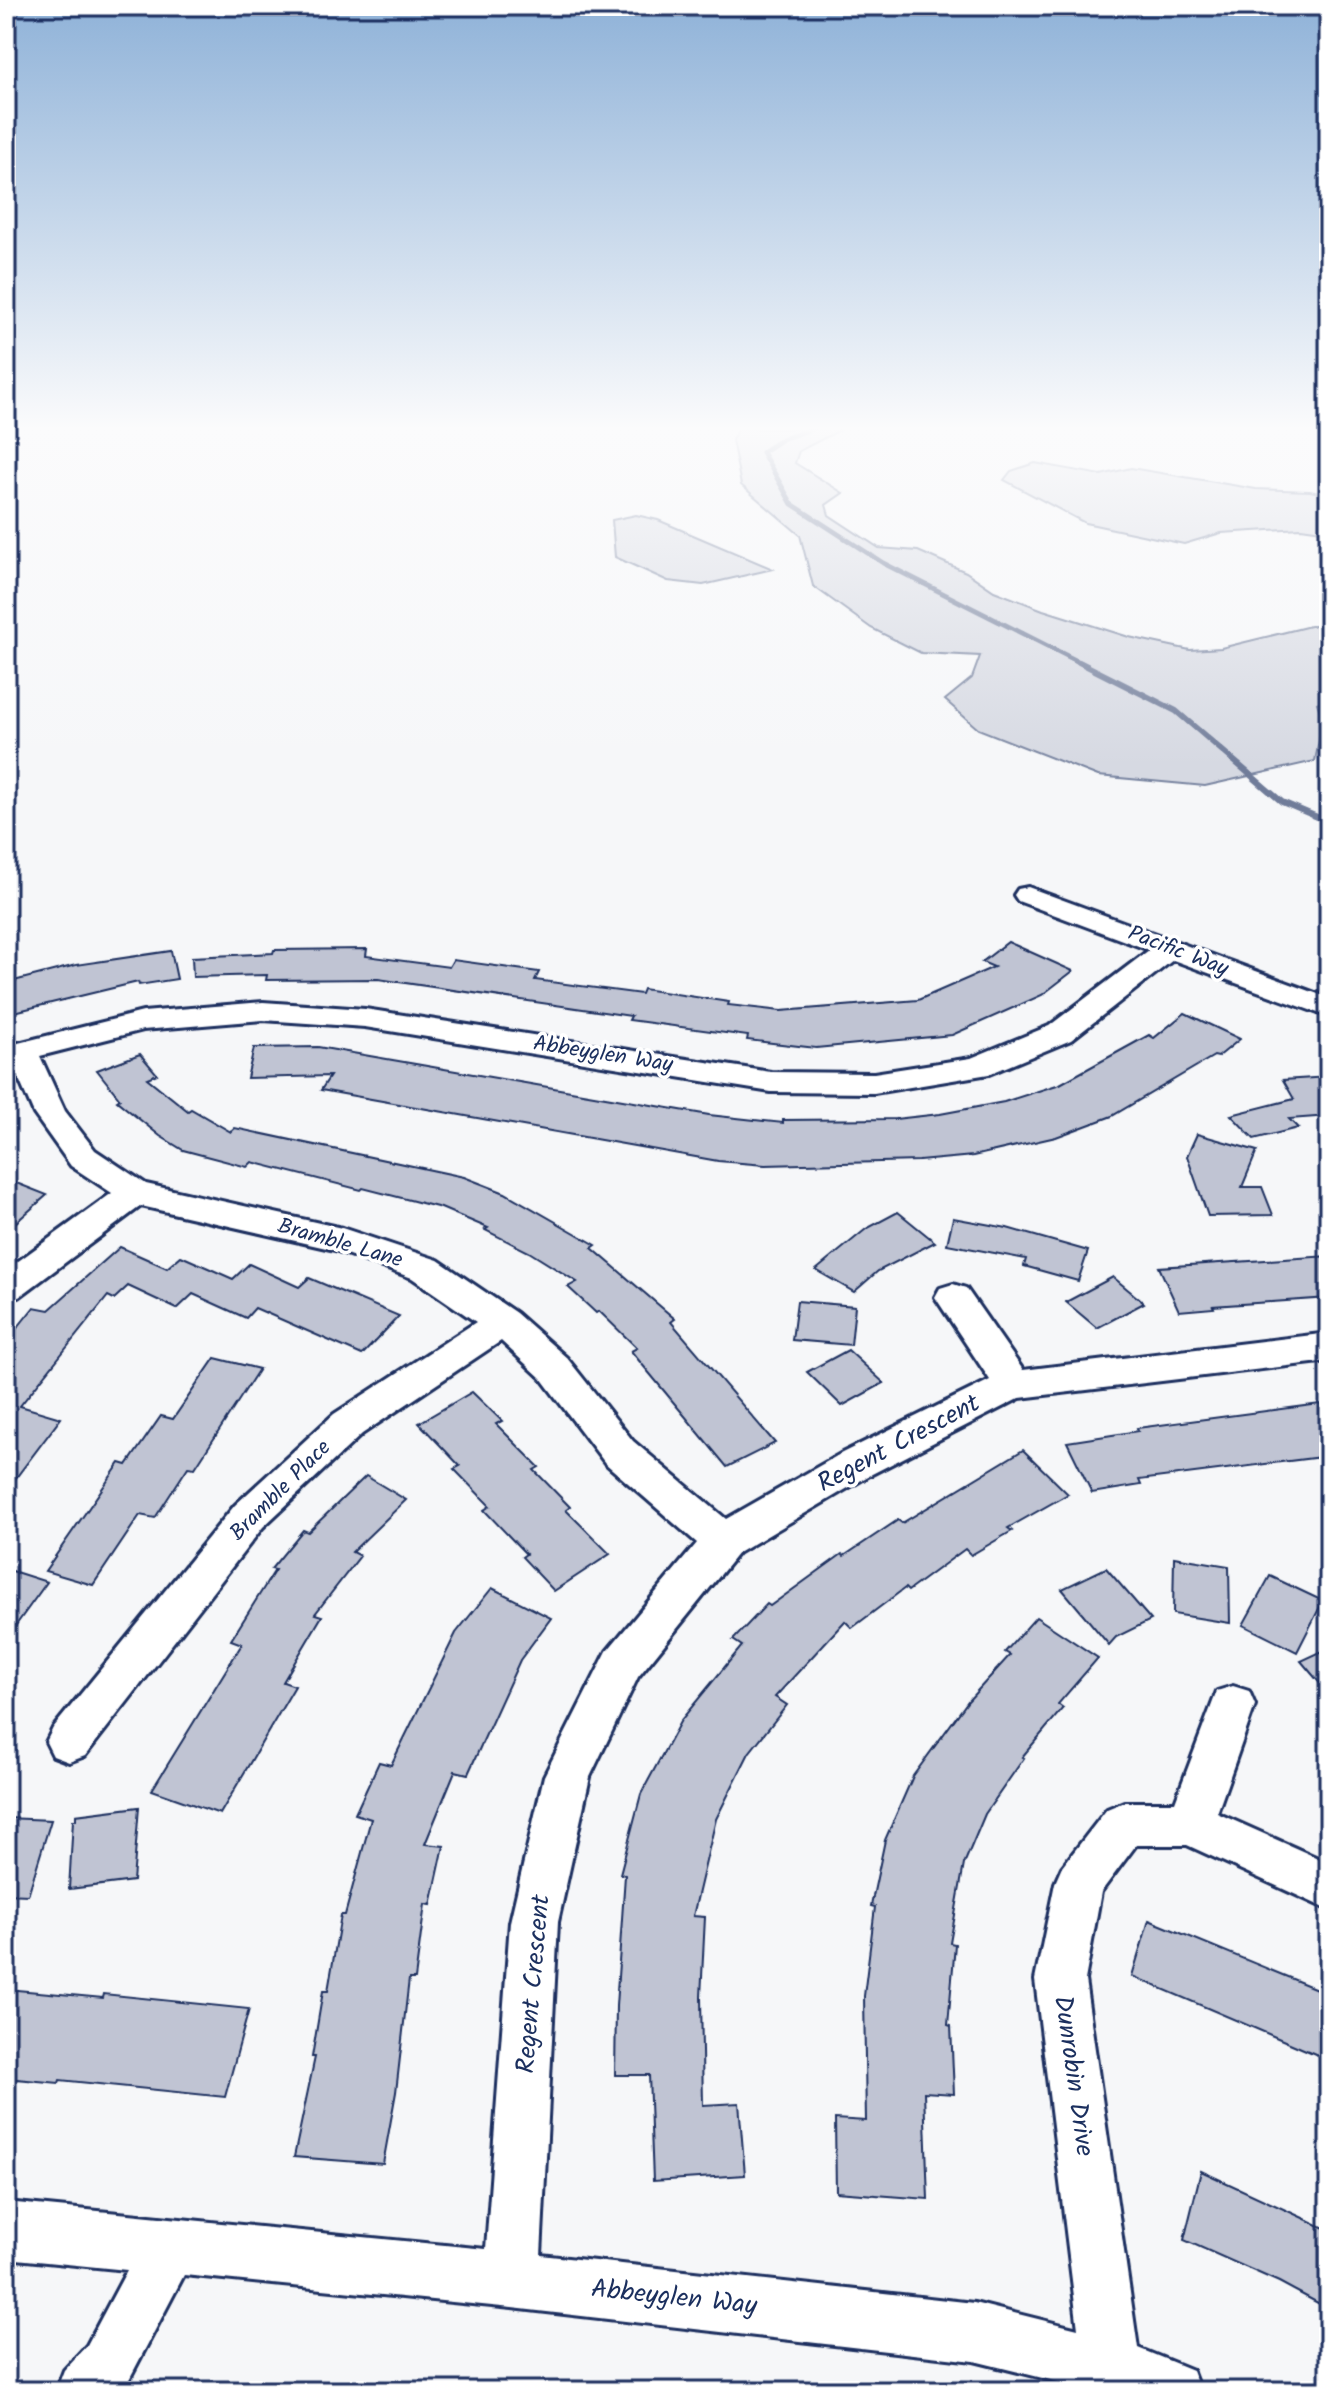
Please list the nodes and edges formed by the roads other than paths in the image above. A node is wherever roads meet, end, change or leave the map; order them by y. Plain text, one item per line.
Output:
1 (1028, 895) dead end
2 (1169, 949) junction
3 (1329, 1008) edge
4 (14, 1052) edge
5 (135, 1193) junction
6 (6, 1288) edge
7 (953, 1297) dead end
8 (503, 1322) junction
9 (1329, 1347) edge
10 (1013, 1385) junction
11 (723, 1541) junction
12 (1233, 1705) dead end
13 (69, 1742) dead end
14 (1190, 1823) junction
15 (1329, 1887) edge
16 (6, 2230) edge
17 (169, 2247) junction
18 (512, 2280) junction
19 (1110, 2379) edge
20 (85, 2391) edge
21 (1171, 2391) edge

1 - 2 street, Pacific Way
2 - 3 street, Pacific Way
2 - 4 street, Abbeyglen Way
4 - 5 street, Bramble Lane
5 - 6 street
5 - 8 street, Bramble Lane
7 - 10 street
8 - 11 street, Bramble Lane
8 - 13 street, Bramble Place
9 - 10 street, Regent Crescent
10 - 11 street, Regent Crescent
11 - 18 street, Regent Crescent
12 - 14 street
14 - 15 street
14 - 19 street, Dunrobin Drive
16 - 17 street, Abbeyglen Way
17 - 18 street, Abbeyglen Way
17 - 20 street
18 - 19 street, Abbeyglen Way
19 - 21 street, Abbeyglen Way

